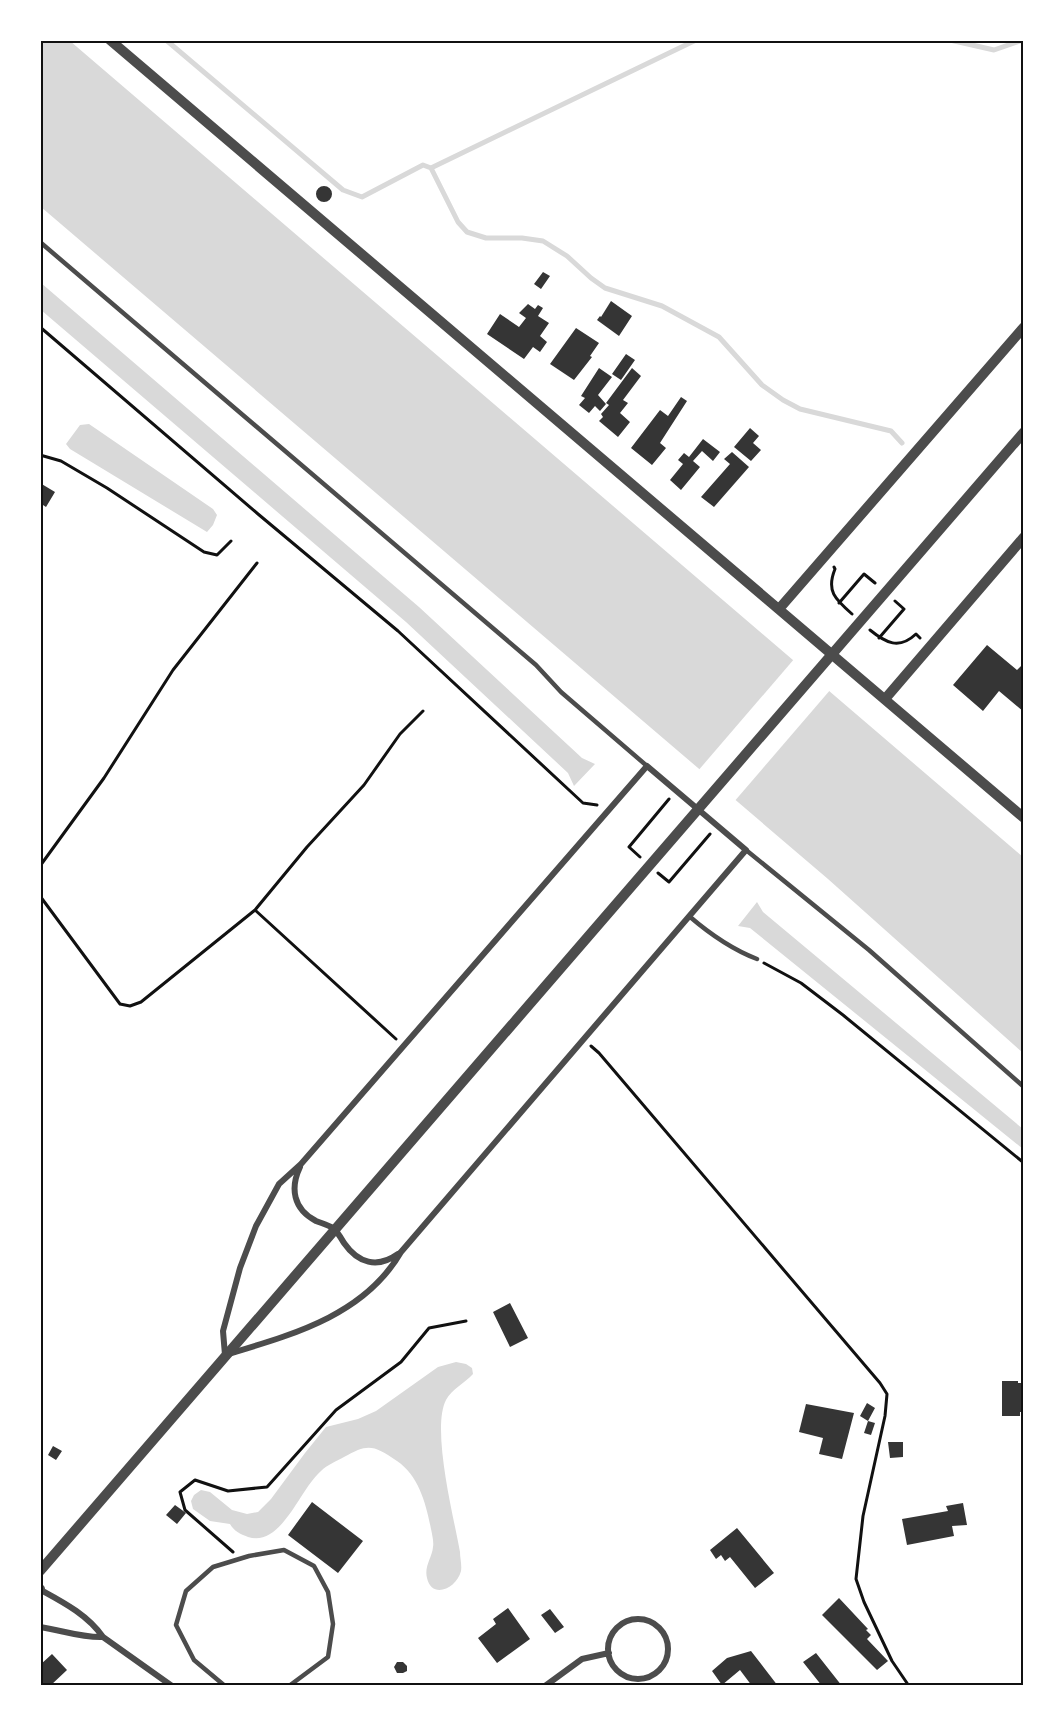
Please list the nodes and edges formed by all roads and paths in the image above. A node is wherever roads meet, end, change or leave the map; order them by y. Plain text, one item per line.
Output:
1 (110, 40) edge
2 (40, 242) edge
3 (40, 327) edge
4 (1023, 327) edge
5 (1023, 432) edge
6 (40, 455) edge
7 (1023, 537) edge
8 (231, 541) dead end
9 (823, 558) junction
10 (257, 563) dead end
11 (864, 574) dead end
12 (839, 603) junction
13 (779, 609) junction
14 (904, 609) dead end
15 (855, 617) dead end
16 (863, 624) dead end
17 (879, 638) junction
18 (930, 647) junction
19 (885, 699) junction
20 (423, 711) dead end
21 (647, 766) junction
22 (677, 791) junction
23 (611, 807) junction
24 (1023, 818) edge
25 (717, 826) junction
26 (629, 847) dead end
27 (746, 850) junction
28 (40, 866) edge
29 (669, 882) dead end
30 (40, 896) edge
31 (255, 910) junction
32 (689, 916) junction
33 (757, 959) joint
34 (583, 1039) junction
35 (404, 1047) junction
36 (1023, 1087) edge
37 (1023, 1163) edge
38 (301, 1164) junction
39 (334, 1228) junction
40 (401, 1252) junction
41 (466, 1321) dead end
42 (225, 1355) junction
43 (241, 1559) junction
44 (40, 1570) edge
45 (41, 1590) edge
46 (40, 1627) edge
47 (103, 1636) junction
48 (609, 1653) junction
49 (172, 1686) edge
50 (225, 1686) edge
51 (290, 1686) edge
52 (545, 1686) edge
53 (909, 1686) edge

1 - 13 street
2 - 21 lane
3 - 23 path
4 - 9 street
5 - 39 street
6 - 8 path
7 - 18 street
9 - 12 path
9 - 13 street
10 - 28 path
11 - 12 path
12 - 15 path
13 - 19 street
14 - 17 path
16 - 17 path
17 - 18 path
18 - 19 street
19 - 24 street
20 - 31 path
21 - 22 street
21 - 23 street
22 - 25 street
22 - 26 path
23 - 35 street
25 - 27 street
25 - 29 path
27 - 32 street
27 - 36 lane
30 - 31 path
31 - 35 path
32 - 33 lane
32 - 34 street
33 - 37 path
34 - 40 street
34 - 53 path
35 - 38 street
38 - 39 street
38 - 42 street
39 - 40 street
39 - 42 street
40 - 42 street
41 - 43 path
42 - 44 street
43 - 50 lane
43 - 51 lane
45 - 47 street
46 - 47 street
47 - 49 street
48 - 48 street
48 - 52 street

